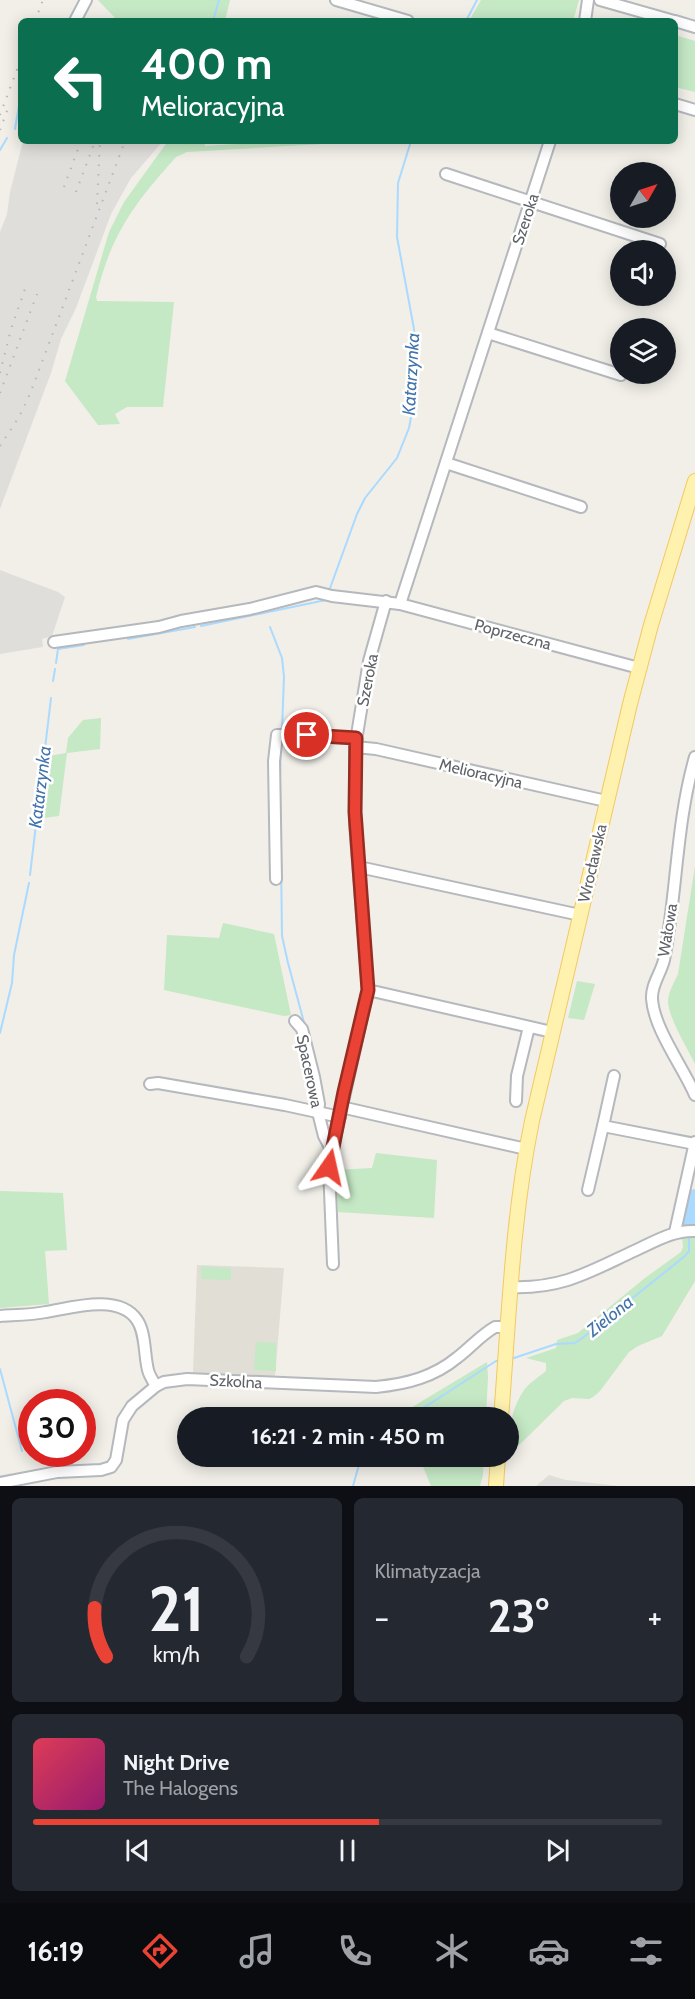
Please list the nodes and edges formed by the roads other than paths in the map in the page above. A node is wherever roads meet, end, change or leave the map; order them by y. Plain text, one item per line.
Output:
1 (86, 0) edge
2 (336, 0) edge
3 (588, 0) edge
4 (600, 0) edge
5 (77, 18) edge
6 (398, 18) edge
7 (585, 18) edge
8 (664, 18) edge
9 (678, 22) edge
10 (695, 27) edge
11 (678, 105) edge
12 (695, 110) edge
13 (549, 144) edge
14 (446, 174) dead end
15 (530, 201) junction
16 (648, 240) edge
17 (488, 333) junction
18 (610, 372) edge
19 (446, 463) junction
20 (695, 481) edge
21 (581, 507) dead end
22 (386, 601) junction
23 (400, 604) junction
24 (54, 642) dead end
25 (639, 668) junction
26 (355, 742) junction
27 (695, 757) edge
28 (606, 801) junction
29 (359, 867) junction
30 (276, 879) dead end
31 (579, 915) junction
32 (368, 990) junction
33 (295, 1022) dead end
34 (529, 1027) junction
35 (552, 1032) junction
36 (614, 1076) dead end
37 (150, 1084) dead end
38 (695, 1095) edge
39 (516, 1101) dead end
40 (318, 1112) junction
41 (340, 1112) junction
42 (603, 1125) junction
43 (695, 1143) edge
44 (526, 1149) junction
45 (332, 1151) junction
46 (588, 1190) dead end
47 (686, 1231) edge
48 (333, 1264) dead end
49 (511, 1287) junction
50 (0, 1316) edge
51 (508, 1327) junction
52 (156, 1386) junction
53 (502, 1407) edge
54 (497, 1467) edge
55 (0, 1483) edge
56 (496, 1486) edge

1 - 5 street
2 - 6 street
3 - 7 street
4 - 8 street
9 - 10 street
11 - 12 street
13 - 15 street, Szeroka
14 - 15 street
15 - 16 street
15 - 17 street, Szeroka
17 - 18 street
17 - 19 street, Szeroka
19 - 21 street
19 - 23 street, Szeroka
20 - 25 main road, Wrocławska
22 - 23 street, Poprzeczna
22 - 24 street, Poprzeczna
22 - 26 street, Szeroka
23 - 25 street, Poprzeczna
25 - 28 main road, Wrocławska
26 - 28 street, Melioracyjna
26 - 29 street, Szeroka
26 - 30 street, Melioracyjna
27 - 38 street, Wałowa
28 - 31 main road, Wrocławska
29 - 31 street
29 - 32 street, Szeroka
31 - 35 main road, Wrocławska
32 - 34 street
32 - 41 street, Szeroka
33 - 40 street, Spacerowa
34 - 35 street
34 - 39 street
35 - 44 main road, Wrocławska
36 - 42 street
37 - 40 street
40 - 41 street
40 - 45 street, Spacerowa
41 - 44 street
41 - 45 street, Szeroka
42 - 43 street
42 - 46 street
43 - 47 street
44 - 49 main road, Wrocławska
45 - 48 street, Spacerowa
47 - 49 street
49 - 51 main road, Wrocławska
50 - 52 street
51 - 52 street, Szkolna
51 - 53 main road
52 - 55 street, Szkolna
54 - 56 main road

